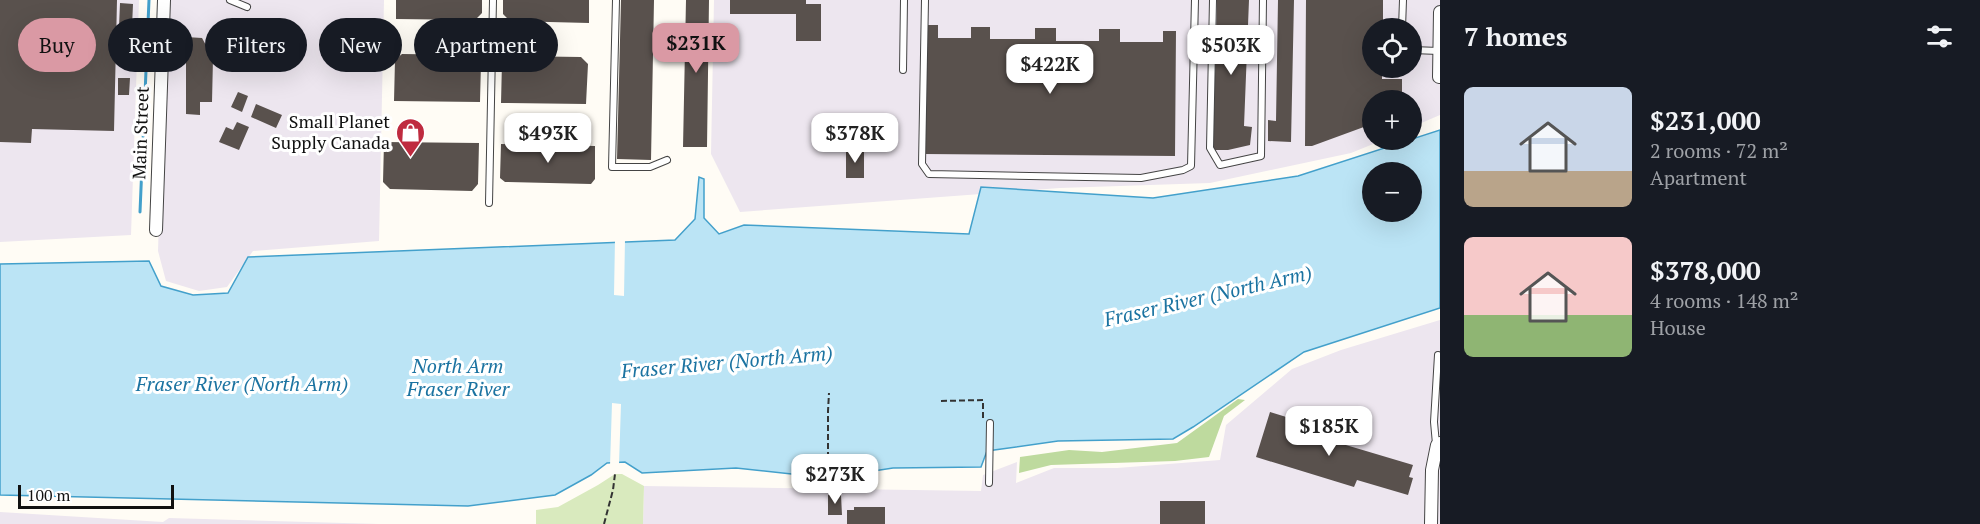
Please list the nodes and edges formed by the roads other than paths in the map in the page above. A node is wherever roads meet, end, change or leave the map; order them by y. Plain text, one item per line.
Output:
1 (164, 0) edge
2 (230, 0) edge
3 (493, 0) edge
4 (616, 0) edge
5 (904, 0) edge
6 (925, 0) edge
7 (1195, 0) edge
8 (1213, 0) edge
9 (1263, 0) edge
10 (1403, 0) edge
11 (247, 7) dead end
12 (1440, 15) edge
13 (1402, 18) edge
14 (1422, 50) edge
15 (1439, 51) edge
16 (903, 70) dead end
17 (1439, 76) edge
18 (668, 160) dead end
19 (489, 203) dead end
20 (156, 230) dead end
21 (1438, 355) dead end
22 (986, 422) road end
23 (1438, 444) edge
24 (990, 483) dead end
25 (1436, 509) edge
26 (1431, 524) edge

1 - 20 street, Main Street
2 - 11 lane
3 - 19 lane
4 - 18 lane
5 - 16 lane
6 - 7 lane
8 - 9 lane
10 - 13 lane
12 - 15 street
14 - 15 lane
15 - 17 street
21 - 23 lane
22 - 24 lane
23 - 25 street
25 - 26 street

